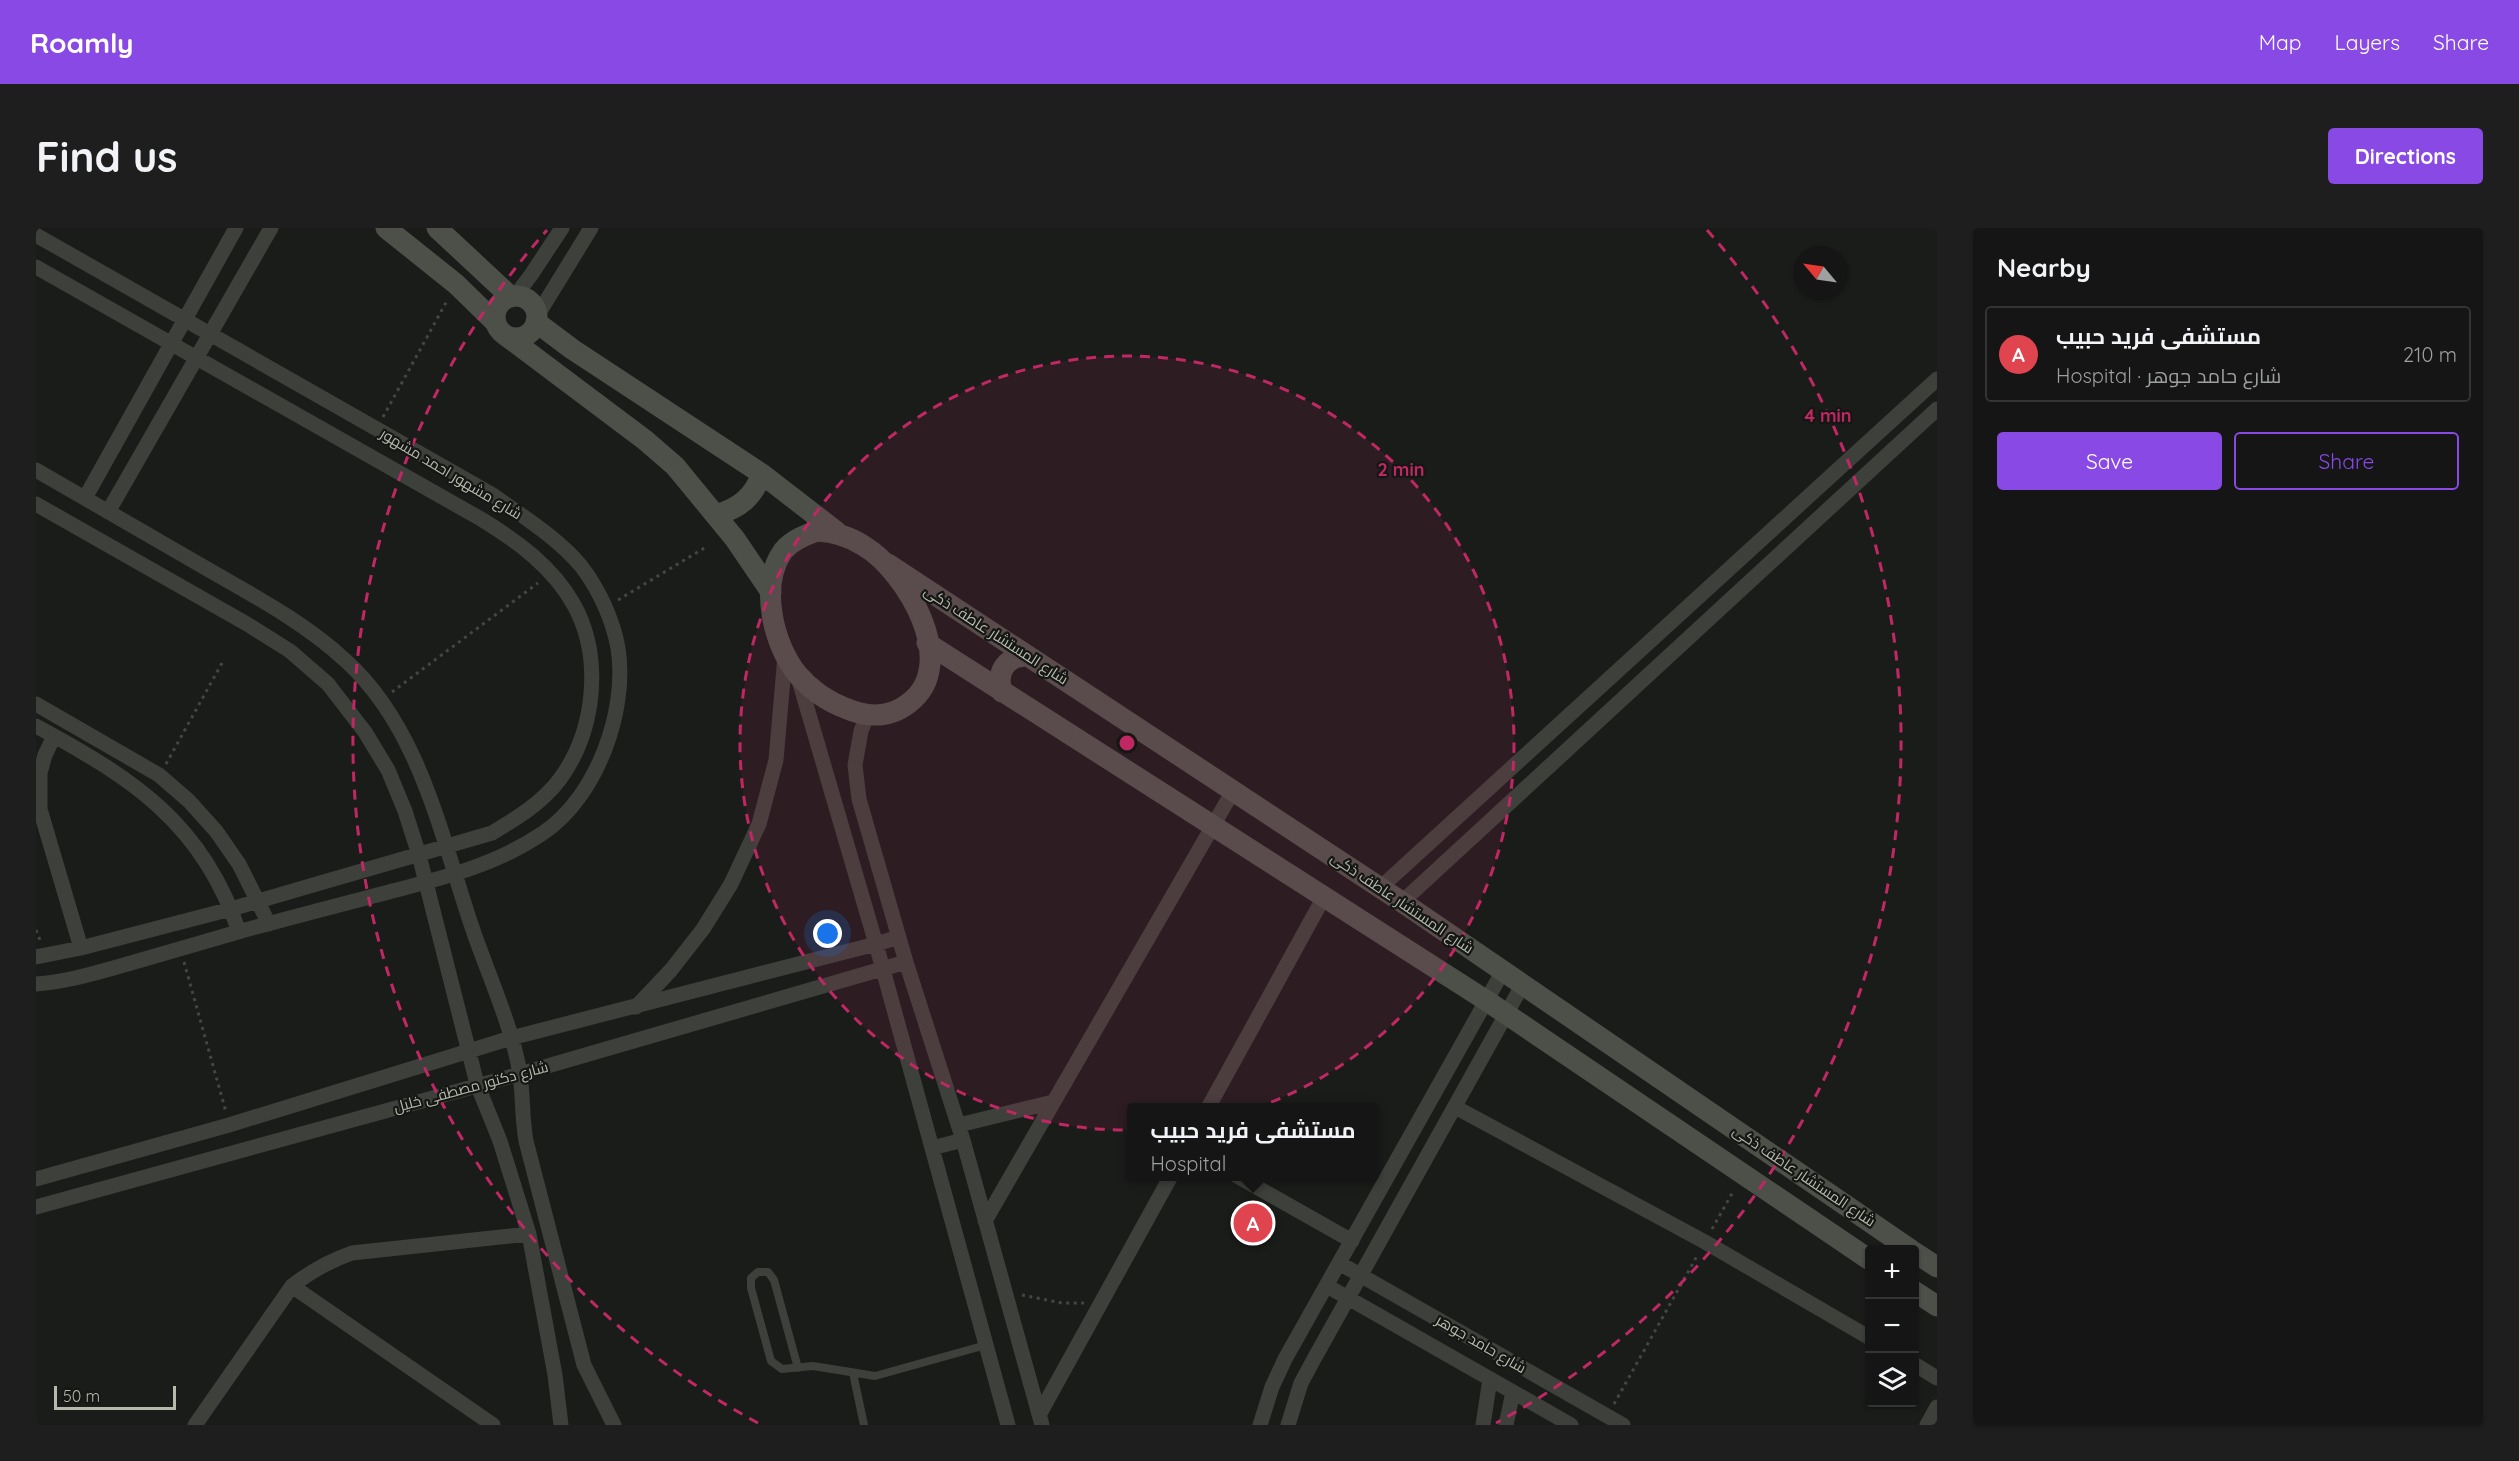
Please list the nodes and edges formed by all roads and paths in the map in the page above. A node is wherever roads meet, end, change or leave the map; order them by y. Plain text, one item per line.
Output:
1 (236, 228) edge
2 (271, 228) edge
3 (386, 228) edge
4 (437, 228) edge
5 (561, 228) edge
6 (591, 228) edge
7 (36, 235) edge
8 (36, 267) edge
9 (536, 268) junction
10 (557, 281) junction
11 (456, 284) junction
12 (513, 297) junction
13 (536, 319) junction
14 (184, 321) junction
15 (500, 328) junction
16 (209, 335) junction
17 (171, 345) junction
18 (196, 359) junction
19 (1937, 379) edge
20 (1937, 409) edge
21 (376, 429) junction
22 (36, 470) edge
23 (762, 474) junction
24 (85, 498) junction
25 (36, 504) edge
26 (108, 512) junction
27 (716, 515) junction
28 (837, 532) junction
29 (706, 547) dead end
30 (888, 564) junction
31 (551, 573) junction
32 (771, 592) junction
33 (606, 608) junction
34 (927, 644) junction
35 (785, 656) junction
36 (1028, 656) junction
37 (222, 663) dead end
38 (797, 674) junction
39 (1002, 692) junction
40 (381, 700) junction
41 (36, 704) edge
42 (867, 716) junction
43 (36, 726) edge
44 (54, 736) junction
45 (159, 775) junction
46 (856, 782) junction
47 (831, 788) junction
48 (1233, 791) junction
49 (1212, 827) junction
50 (446, 848) junction
51 (419, 855) junction
52 (454, 875) junction
53 (426, 883) junction
54 (1380, 888) junction
55 (1325, 895) junction
56 (259, 901) junction
57 (1402, 902) junction
58 (231, 909) junction
59 (269, 924) junction
60 (239, 932) junction
61 (898, 937) junction
62 (876, 944) junction
63 (81, 948) junction
64 (180, 949) junction
65 (36, 957) edge
66 (906, 962) junction
67 (883, 970) junction
68 (1503, 971) junction
69 (36, 984) edge
70 (1522, 984) junction
71 (1487, 1001) junction
72 (635, 1007) junction
73 (1506, 1014) junction
74 (510, 1038) junction
75 (469, 1051) junction
76 (520, 1074) junction
77 (477, 1084) junction
78 (1053, 1102) junction
79 (1210, 1103) edge
80 (1455, 1107) junction
81 (229, 1125) junction
82 (958, 1125) junction
83 (963, 1140) junction
84 (932, 1148) junction
85 (1743, 1174) junction
86 (36, 1179) edge
87 (1168, 1181) edge
88 (1246, 1181) edge
89 (36, 1207) edge
90 (985, 1221) junction
91 (529, 1234) junction
92 (1352, 1241) junction
93 (1705, 1242) junction
94 (1904, 1245) edge
95 (1919, 1255) edge
96 (1865, 1257) edge
97 (1339, 1263) junction
98 (1937, 1267) edge
99 (1361, 1275) junction
100 (292, 1286) junction
101 (1327, 1286) junction
102 (1004, 1288) junction
103 (1919, 1294) edge
104 (1348, 1298) junction
105 (1102, 1301) junction
106 (1937, 1306) edge
107 (1865, 1336) edge
108 (986, 1346) junction
109 (1919, 1367) edge
110 (798, 1368) junction
111 (853, 1373) junction
112 (1937, 1378) edge
113 (1490, 1379) junction
114 (1513, 1392) junction
115 (1937, 1407) edge
116 (1607, 1416) junction
117 (1041, 1420) edge
118 (195, 1425) edge
119 (493, 1425) edge
120 (561, 1425) edge
121 (614, 1425) edge
122 (864, 1425) edge
123 (1008, 1425) edge
124 (1260, 1425) edge
125 (1288, 1425) edge
126 (1483, 1425) edge
127 (1506, 1425) edge
128 (1571, 1425) edge
129 (1623, 1425) edge
130 (1927, 1425) edge

1 - 14 street
2 - 16 street
3 - 11 street
4 - 12 street
5 - 9 street
6 - 10 street
7 - 14 street, شارع مشهور احمد مشهور
8 - 17 street, شارع مشهور احمد مشهور
9 - 10 street
9 - 12 street
10 - 13 street
11 - 15 street
11 - 21 path
12 - 13 street
12 - 15 street
13 - 15 street
13 - 23 street
14 - 16 street, شارع مشهور احمد مشهور
14 - 17 street
15 - 27 street
16 - 18 street
16 - 21 street, شارع مشهور احمد مشهور
17 - 18 street, شارع مشهور احمد مشهور
17 - 24 street
18 - 26 street
18 - 31 street, شارع مشهور احمد مشهور
19 - 54 street
20 - 57 street
21 - 33 street, شارع مشهور احمد مشهور
22 - 24 street
23 - 27 street
23 - 28 street
24 - 26 street
25 - 51 street
26 - 40 street
27 - 32 street
28 - 30 street
28 - 32 street
29 - 33 path
30 - 34 street
30 - 36 street, شارع المستشار عاطف ذكى
31 - 40 path
31 - 50 street, شارع مشهور احمد مشهور
32 - 35 street
33 - 52 street, شارع مشهور احمد مشهور
34 - 39 street
34 - 42 street
35 - 38 street
35 - 72 street
36 - 39 street
36 - 48 street, شارع المستشار عاطف ذكى
37 - 45 path
38 - 42 street
38 - 47 street
39 - 49 street
40 - 50 street
41 - 45 street
42 - 46 street
43 - 44 street
44 - 58 street
44 - 63 street
45 - 56 street
46 - 47 street
46 - 61 street
47 - 62 street
48 - 49 street
48 - 54 street, شارع المستشار عاطف ذكى
49 - 55 street
49 - 78 street
50 - 51 street, شارع مشهور احمد مشهور
50 - 52 street
51 - 53 street
51 - 56 street, شارع مشهور احمد مشهور
52 - 53 street, شارع مشهور احمد مشهور
52 - 74 street
53 - 59 street, شارع مشهور احمد مشهور
53 - 75 street
54 - 57 street, شارع المستشار عاطف ذكى
55 - 71 street
55 - 79 street
56 - 58 street, شارع مشهور احمد مشهور
56 - 59 street
57 - 68 street, شارع المستشار عاطف ذكى
58 - 60 street
58 - 63 street, شارع مشهور احمد مشهور
59 - 60 street, شارع مشهور احمد مشهور
60 - 64 street, شارع مشهور احمد مشهور
61 - 62 street
61 - 66 street
62 - 67 street
62 - 72 street
63 - 65 street, شارع مشهور احمد مشهور
64 - 69 street, شارع مشهور احمد مشهور
64 - 81 path
66 - 67 street, شارع دكتور مصطفى خليل
66 - 82 street
67 - 76 street, شارع دكتور مصطفى خليل
67 - 84 street
68 - 70 street, شارع المستشار عاطف ذكى
68 - 71 street
70 - 73 street
70 - 94 street, شارع المستشار عاطف ذكى
71 - 73 street
71 - 92 street
72 - 74 street
73 - 80 street
73 - 85 street
74 - 75 street
74 - 76 street
75 - 77 street
75 - 81 street
76 - 77 street, شارع دكتور مصطفى خليل
76 - 121 street
77 - 89 street, شارع دكتور مصطفى خليل
77 - 91 street
78 - 82 street
78 - 90 street
80 - 93 street
80 - 99 street
81 - 86 street
82 - 83 street
83 - 84 street
83 - 90 street
84 - 108 street
85 - 93 path
85 - 96 street
87 - 105 street
88 - 92 street
90 - 102 street
91 - 100 street
91 - 120 street
92 - 97 street
93 - 107 street
93 - 116 path
95 - 98 street, شارع المستشار عاطف ذكى
97 - 99 street, شارع حامد جوهر
97 - 101 street
99 - 104 street
99 - 116 street, شارع حامد جوهر
100 - 118 street
100 - 119 street
101 - 104 street, شارع حامد جوهر
101 - 124 street
102 - 105 path
102 - 117 street
103 - 106 street
104 - 113 street, شارع حامد جوهر
104 - 125 street
105 - 117 street
108 - 111 lane
108 - 123 street
109 - 112 street
110 - 110 lane
110 - 111 lane
111 - 122 lane
113 - 114 street, شارع حامد جوهر
113 - 126 street
114 - 127 street
114 - 128 street, شارع حامد جوهر
115 - 130 street
116 - 129 street, شارع حامد جوهر

